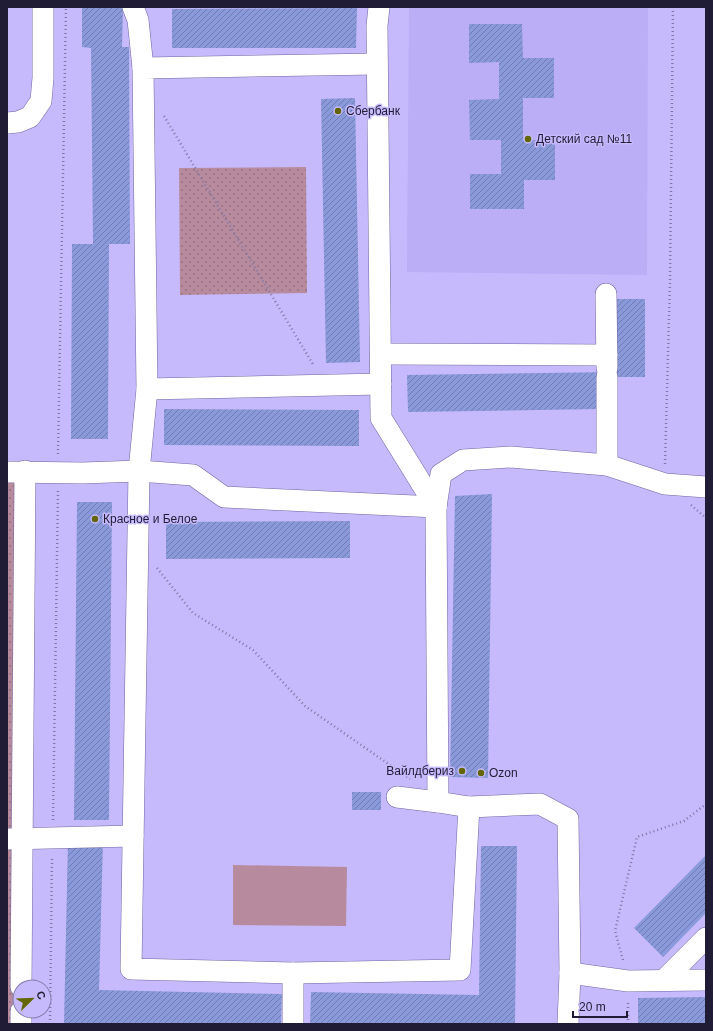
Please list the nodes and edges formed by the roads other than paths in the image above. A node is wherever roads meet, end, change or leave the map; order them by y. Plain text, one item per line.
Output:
1 (42, 7) edge
2 (133, 7) edge
3 (379, 7) edge
4 (377, 64) junction
5 (143, 68) junction
6 (7, 123) edge
7 (606, 294) dead end
8 (381, 354) junction
9 (607, 368) junction
10 (381, 384) junction
11 (147, 389) junction
12 (607, 465) junction
13 (16, 471) edge
14 (139, 471) junction
15 (706, 487) edge
16 (436, 507) junction
17 (397, 797) dead end
18 (433, 801) junction
19 (469, 807) junction
20 (133, 836) junction
21 (14, 838) edge
22 (706, 938) edge
23 (293, 973) junction
24 (570, 973) junction
25 (22, 979) edge
26 (664, 980) junction
27 (706, 980) edge
28 (293, 1024) edge
29 (568, 1024) edge

1 - 6 lane
2 - 5 lane
3 - 4 lane
4 - 5 lane
4 - 8 lane
5 - 11 lane
7 - 9 lane
8 - 9 lane
8 - 10 lane
9 - 12 lane
10 - 11 lane
10 - 16 lane
11 - 14 lane
12 - 15 lane
12 - 16 lane
13 - 14 lane
13 - 21 lane
14 - 16 lane
14 - 20 lane
16 - 18 lane
17 - 18 lane
18 - 19 lane
19 - 23 lane
19 - 24 lane
20 - 21 lane
20 - 23 lane
21 - 25 lane
22 - 26 lane
23 - 28 lane
24 - 26 lane
24 - 29 lane
26 - 27 lane

